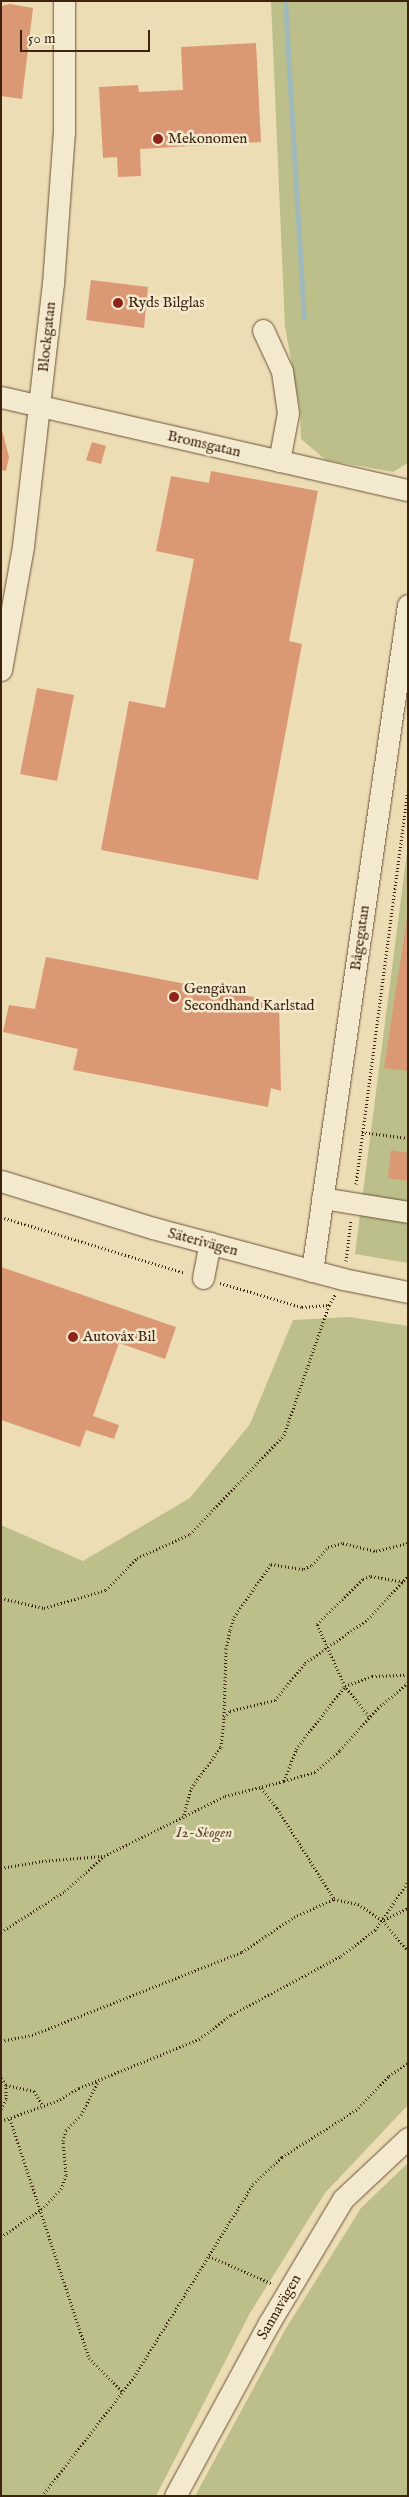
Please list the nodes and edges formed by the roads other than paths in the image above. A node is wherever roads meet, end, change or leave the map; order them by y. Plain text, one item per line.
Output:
1 (64, 1) edge
2 (263, 330) dead end
3 (1, 397) edge
4 (40, 406) junction
5 (279, 461) junction
6 (408, 490) edge
7 (408, 605) edge
8 (1, 670) edge
9 (1, 1181) edge
10 (322, 1198) junction
11 (408, 1212) edge
12 (210, 1244) junction
13 (312, 1271) junction
14 (203, 1278) road end
15 (408, 1292) edge
16 (408, 2138) edge
17 (176, 2496) edge

1 - 4 street, Blockgatan
2 - 5 street
3 - 4 street, Bromsgatan
4 - 5 street, Bromsgatan
4 - 8 street, Blockgatan
5 - 6 street, Bromsgatan
7 - 10 street, Bågegatan
9 - 12 street, Säterivägen
10 - 11 street
10 - 13 street, Bågegatan
12 - 13 street, Säterivägen
12 - 14 street
13 - 15 street, Säterivägen
16 - 17 street, Sannavägen

